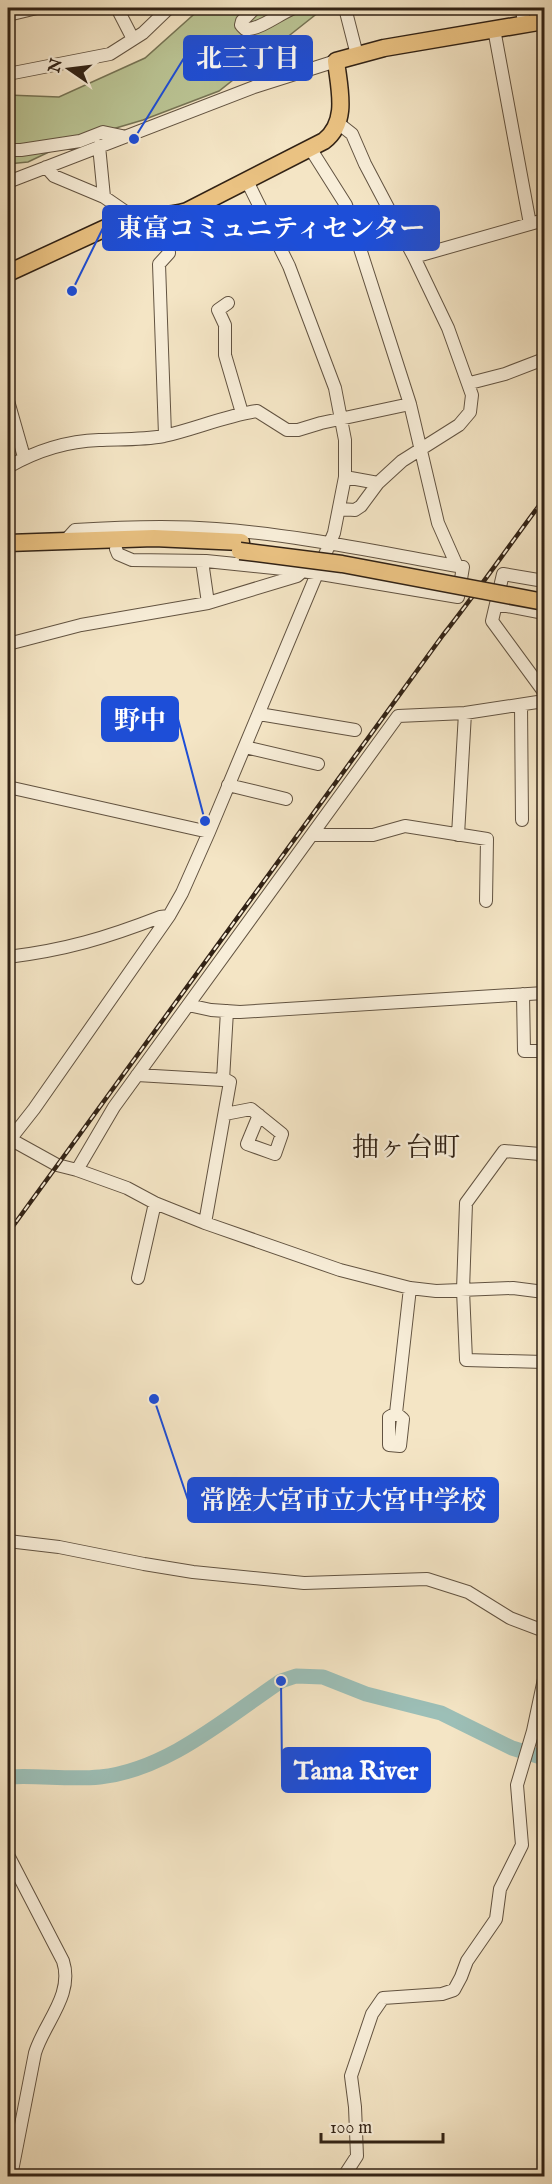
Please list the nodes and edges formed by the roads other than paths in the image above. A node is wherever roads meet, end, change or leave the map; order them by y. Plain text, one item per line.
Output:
1 (37, 8) edge
2 (117, 8) edge
3 (169, 8) edge
4 (255, 8) edge
5 (294, 8) edge
6 (345, 8) edge
7 (8, 15) edge
8 (523, 16) edge
9 (544, 21) edge
10 (494, 29) junction
11 (133, 39) junction
12 (357, 55) junction
13 (336, 61) junction
14 (8, 74) edge
15 (339, 123) junction
16 (124, 136) junction
17 (99, 146) junction
18 (310, 148) junction
19 (8, 150) edge
20 (46, 167) junction
21 (11, 178) edge
22 (247, 181) junction
23 (104, 197) junction
24 (133, 217) junction
25 (165, 217) junction
26 (544, 220) edge
27 (530, 224) junction
28 (414, 257) junction
29 (8, 273) edge
30 (228, 303) dead end
31 (544, 359) edge
32 (470, 383) junction
33 (8, 401) edge
34 (410, 404) junction
35 (242, 413) junction
36 (342, 418) junction
37 (165, 435) junction
38 (420, 448) junction
39 (24, 457) junction
40 (8, 467) edge
41 (345, 477) junction
42 (378, 483) junction
43 (340, 509) junction
44 (65, 541) junction
45 (330, 542) junction
46 (8, 543) edge
47 (240, 546) junction
48 (116, 549) junction
49 (8, 552) edge
50 (202, 561) junction
51 (457, 566) junction
52 (303, 571) junction
53 (318, 572) junction
54 (544, 581) edge
55 (544, 592) edge
56 (544, 602) edge
57 (208, 603) junction
58 (496, 604) junction
59 (544, 613) edge
60 (8, 644) edge
61 (544, 692) edge
62 (544, 701) edge
63 (521, 705) junction
64 (465, 713) junction
65 (259, 714) junction
66 (355, 730) dead end
67 (245, 747) junction
68 (318, 764) dead end
69 (228, 786) junction
70 (8, 787) edge
71 (286, 799) dead end
72 (522, 820) dead end
73 (209, 832) junction
74 (458, 834) junction
75 (313, 835) junction
76 (486, 901) dead end
77 (168, 916) junction
78 (8, 957) edge
79 (544, 993) edge
80 (523, 994) junction
81 (188, 1005) junction
82 (227, 1011) junction
83 (544, 1051) edge
84 (137, 1075) junction
85 (223, 1078) junction
86 (225, 1114) junction
87 (259, 1115) dead end
88 (9, 1140) edge
89 (544, 1160) edge
90 (77, 1170) junction
91 (155, 1203) junction
92 (205, 1223) junction
93 (138, 1278) dead end
94 (410, 1288) junction
95 (463, 1290) junction
96 (544, 1292) edge
97 (544, 1362) edge
98 (396, 1413) dead end
99 (8, 1541) edge
100 (544, 1631) edge
101 (544, 1679) edge
102 (8, 1855) edge
103 (11, 2176) edge
104 (344, 2176) edge

1 - 7 street
2 - 11 street
3 - 11 street
4 - 5 street
6 - 12 street
8 - 9 highway
8 - 10 highway
10 - 12 highway
10 - 27 street
11 - 14 street
12 - 13 highway
13 - 15 highway
13 - 16 street
15 - 18 highway
15 - 28 street
16 - 17 street
16 - 19 street
17 - 20 street
17 - 23 street
18 - 22 highway
18 - 34 street
20 - 21 street
20 - 23 street
22 - 25 highway
22 - 36 street
23 - 24 street
24 - 25 highway
24 - 29 highway
25 - 37 street
26 - 27 street
27 - 28 street
28 - 32 street
30 - 35 street
31 - 32 street
32 - 38 street
33 - 39 street
34 - 36 street
34 - 38 street
35 - 36 street
35 - 37 street
36 - 41 street
37 - 39 street
38 - 42 street
38 - 51 street
39 - 40 street
41 - 42 street
41 - 43 street
42 - 43 street
43 - 45 street
44 - 45 street
44 - 46 highway
44 - 47 highway
45 - 51 street
45 - 53 street
47 - 48 highway
47 - 55 highway
47 - 56 highway, bridge
48 - 49 highway
48 - 50 street
50 - 52 street
50 - 57 street
51 - 53 street
52 - 53 street
52 - 57 street
53 - 65 street
54 - 58 street
57 - 60 street
58 - 59 street
58 - 61 street
62 - 63 street
63 - 64 street
63 - 72 street
64 - 74 street
64 - 75 street
65 - 66 street
65 - 67 street
67 - 68 street
67 - 69 street
69 - 71 street
69 - 73 street
70 - 73 street
73 - 77 street
74 - 75 street
74 - 76 street
75 - 81 street
77 - 78 street
77 - 88 street
79 - 80 street
80 - 82 street
80 - 83 street
81 - 82 street
81 - 84 street
82 - 85 street
84 - 85 street
84 - 90 street
85 - 86 street
86 - 87 street
86 - 92 street
88 - 90 street
89 - 95 street
90 - 91 street
91 - 92 street
91 - 93 street
92 - 94 street
94 - 95 street
94 - 98 street
95 - 96 street
95 - 97 street
99 - 100 street
101 - 104 street
102 - 103 street

